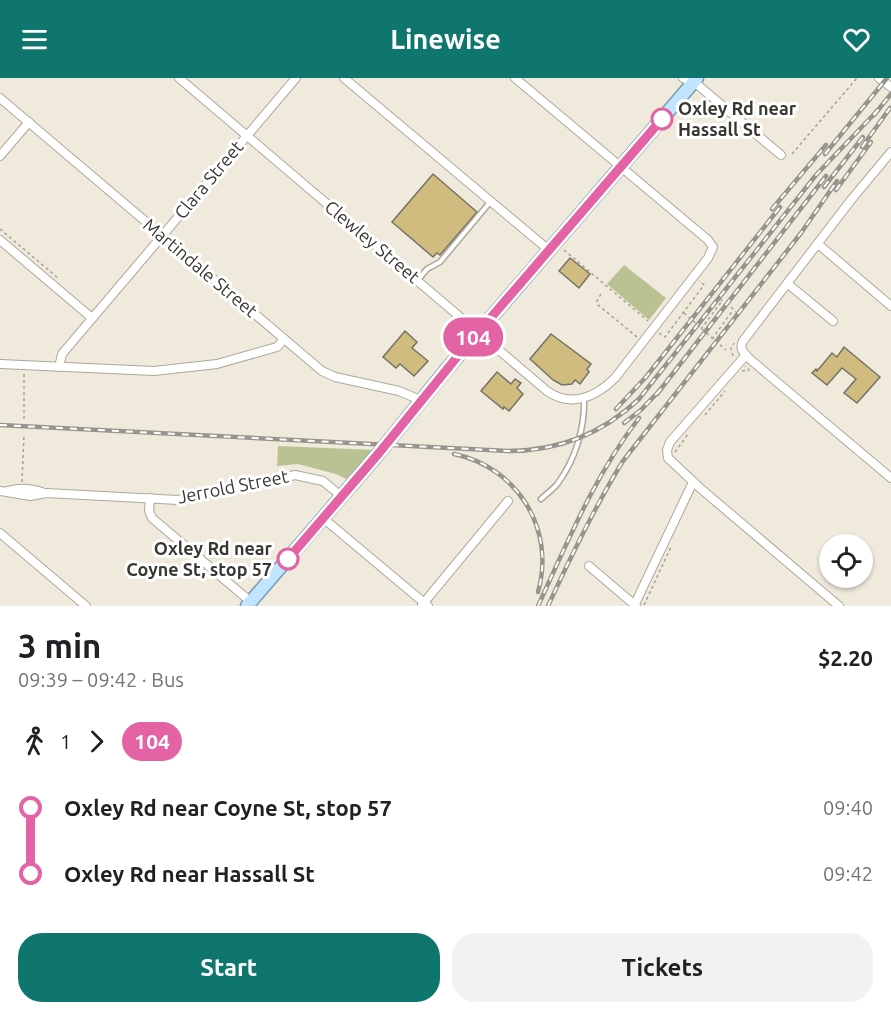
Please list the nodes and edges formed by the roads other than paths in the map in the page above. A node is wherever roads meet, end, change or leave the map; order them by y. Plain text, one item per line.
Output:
1 (179, 78) edge
2 (296, 78) edge
3 (344, 78) edge
4 (515, 78) edge
5 (879, 78) edge
6 (691, 80) edge
7 (891, 87) edge
8 (0, 98) edge
9 (29, 122) junction
10 (246, 136) junction
11 (781, 155) dead end
12 (0, 156) edge
13 (889, 158) edge
14 (621, 167) junction
15 (491, 201) junction
16 (162, 236) junction
17 (0, 240) edge
18 (818, 244) junction
19 (550, 251) junction
20 (417, 280) junction
21 (788, 284) junction
22 (891, 306) edge
23 (92, 318) junction
24 (833, 321) dead end
25 (478, 332) junction
26 (284, 339) junction
27 (746, 355) junction
28 (0, 364) edge
29 (59, 367) junction
30 (584, 399) junction
31 (420, 400) junction
32 (891, 478) edge
33 (693, 482) junction
34 (3, 491) edge
35 (341, 496) junction
36 (150, 498) junction
37 (541, 499) dead end
38 (508, 501) dead end
39 (323, 518) junction
40 (0, 533) edge
41 (589, 566) dead end
42 (249, 604) edge
43 (425, 605) edge
44 (86, 606) edge
45 (635, 606) edge
46 (839, 606) edge

1 - 10 street, Clewley Street
2 - 10 street, Clara Street
3 - 15 street
4 - 14 street
5 - 7 street
6 - 11 street
6 - 14 main road
8 - 9 street, Martindale Street
9 - 12 street
9 - 16 street, Martindale Street
10 - 16 street, Clara Street
10 - 20 street, Clewley Street
13 - 18 street
14 - 19 main road
14 - 30 street
15 - 19 street
15 - 20 lane
16 - 23 street, Clara Street
16 - 26 street, Martindale Street
17 - 23 street
18 - 21 street
18 - 22 street
19 - 25 main road
20 - 25 street, Clewley Street
21 - 24 street
21 - 27 street
23 - 29 street, Clara Street
25 - 30 street, Clewley Street
25 - 31 main road
26 - 29 street
26 - 31 street, Martindale Street
27 - 32 street
27 - 33 street
28 - 29 street
30 - 37 lane
31 - 35 main road
33 - 45 street
33 - 46 street
34 - 36 street, Jerrold Street
35 - 36 street, Jerrold Street
35 - 39 main road
36 - 42 street
38 - 43 street
39 - 42 main road
39 - 43 street
40 - 44 street
41 - 45 street

